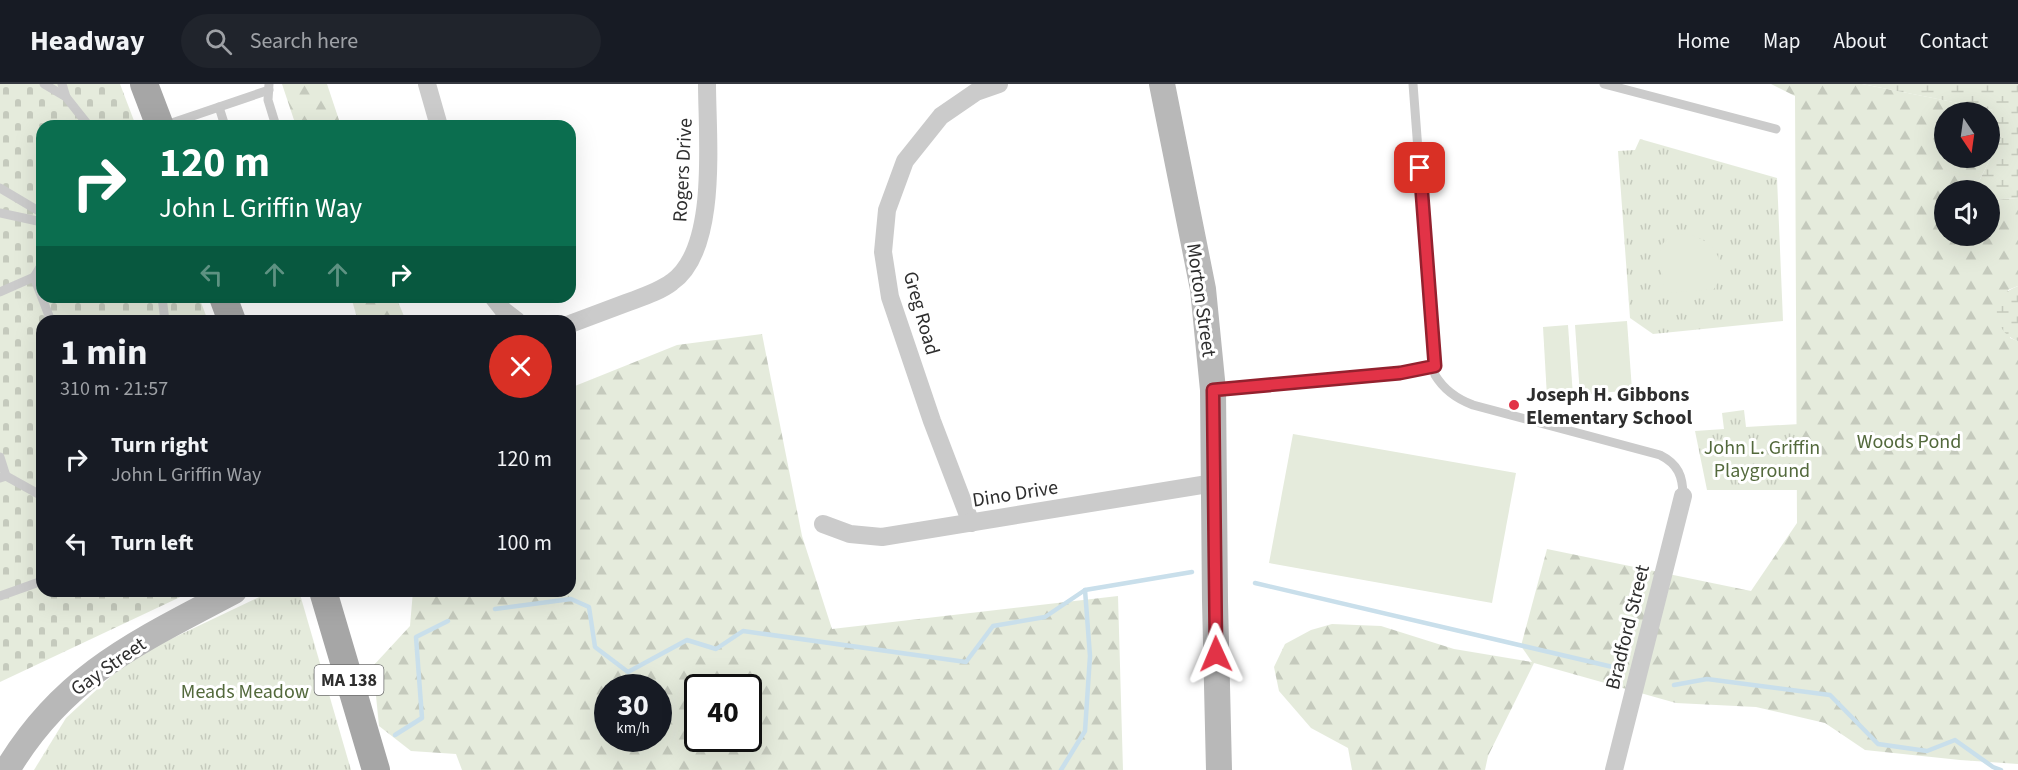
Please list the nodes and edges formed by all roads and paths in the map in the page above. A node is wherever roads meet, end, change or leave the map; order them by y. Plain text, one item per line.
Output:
1 (44, 84) edge
2 (62, 84) edge
3 (144, 84) edge
4 (427, 84) edge
5 (707, 84) edge
6 (999, 84) edge
7 (1162, 84) edge
8 (1413, 84) edge
9 (1604, 84) edge
10 (269, 87) edge
11 (66, 97) junction
12 (219, 107) junction
13 (84, 120) edge
14 (159, 120) edge
15 (179, 120) edge
16 (223, 120) edge
17 (274, 120) edge
18 (437, 120) edge
19 (1776, 129) dead end
20 (0, 188) edge
21 (36, 209) edge
22 (0, 213) edge
23 (36, 221) edge
24 (36, 274) edge
25 (34, 277) junction
26 (36, 282) edge
27 (0, 292) edge
28 (498, 303) edge
29 (509, 315) edge
30 (576, 322) edge
31 (1435, 366) junction
32 (1213, 390) junction
33 (0, 457) edge
34 (3, 477) edge
35 (1214, 483) junction
36 (36, 493) edge
37 (1683, 496) joint
38 (971, 523) junction
39 (823, 524) dead end
40 (36, 583) edge
41 (0, 596) edge
42 (223, 597) edge
43 (324, 597) edge
44 (7, 770) edge
45 (376, 770) edge
46 (1219, 770) edge
47 (1614, 770) edge

1 - 11 lane
2 - 11 lane
3 - 14 main road
4 - 18 street
5 - 30 street, Rogers Drive
6 - 38 street, Greg Road
7 - 32 street, Morton Street
8 - 31 lane
9 - 19 lane
10 - 12 lane
10 - 17 lane
11 - 13 lane
12 - 15 lane
12 - 16 lane
20 - 21 lane
22 - 23 lane
24 - 25 lane
25 - 26 lane
25 - 27 lane
28 - 29 street
31 - 32 lane
31 - 37 lane
32 - 35 street, Morton Street
33 - 34 lane
34 - 36 lane
35 - 38 street, Dino Drive
35 - 46 street, Morton Street
37 - 47 street, Bradford Street
38 - 39 street, Dino Drive
40 - 41 lane
42 - 44 street, Gay Street
43 - 45 main road, MA 138

